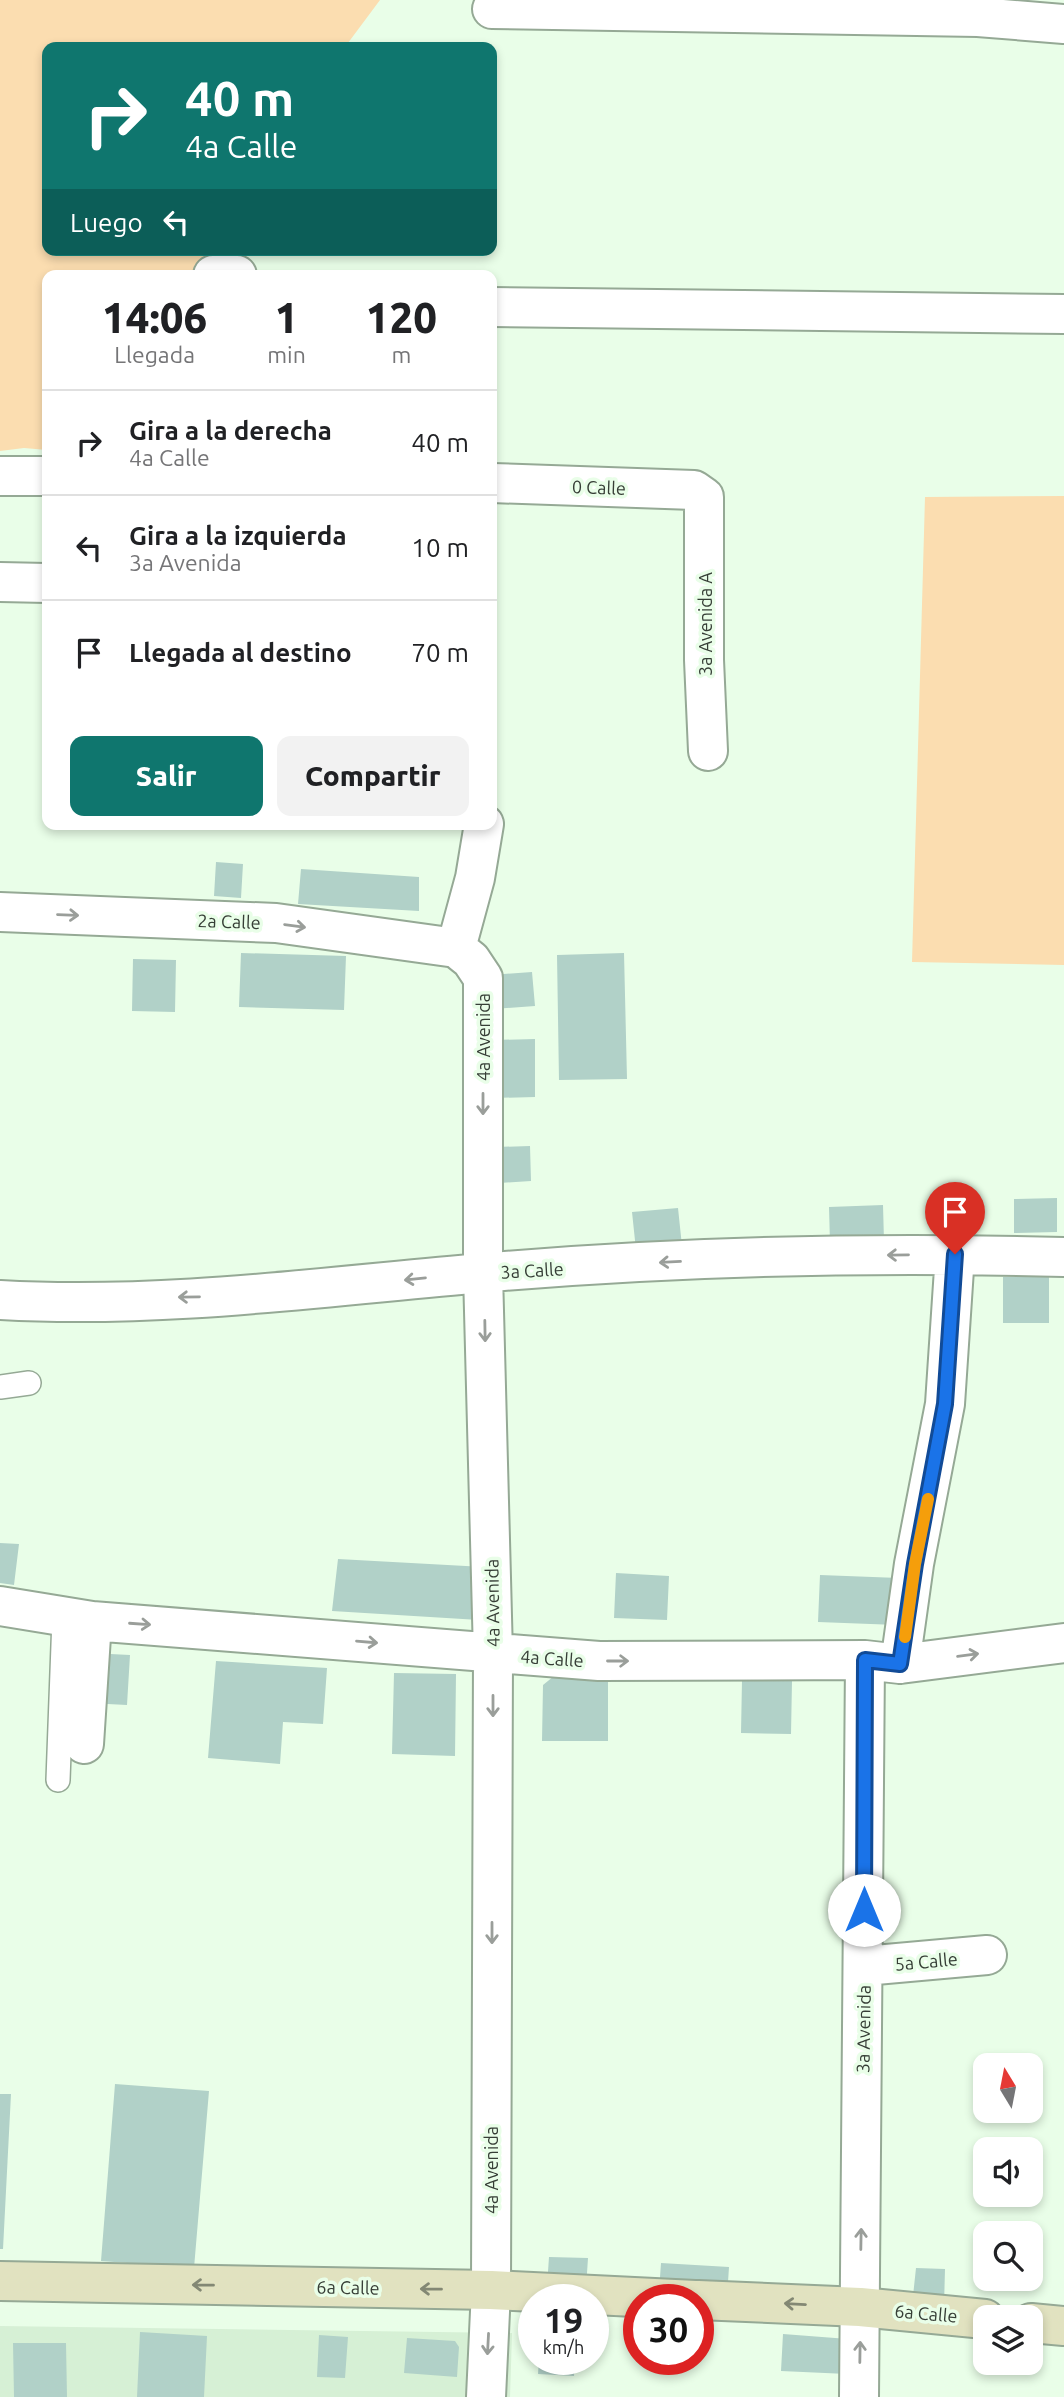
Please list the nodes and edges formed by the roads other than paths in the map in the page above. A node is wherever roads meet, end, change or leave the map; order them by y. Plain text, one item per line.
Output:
1 (971, 8) edge
2 (492, 9) dead end
3 (1064, 24) edge
4 (497, 307) edge
5 (1064, 314) edge
6 (0, 476) edge
7 (42, 477) edge
8 (497, 483) edge
9 (704, 497) joint
10 (0, 582) edge
11 (42, 583) edge
12 (708, 751) dead end
13 (483, 830) edge
14 (0, 912) edge
15 (456, 948) junction
16 (955, 1254) junction
17 (1064, 1257) edge
18 (483, 1273) junction
19 (0, 1300) edge
20 (29, 1383) dead end
21 (0, 1387) edge
22 (0, 1606) edge
23 (78, 1619) junction
24 (1064, 1643) edge
25 (493, 1654) junction
26 (882, 1662) junction
27 (84, 1744) dead end
28 (58, 1780) dead end
29 (987, 1955) dead end
30 (864, 1966) junction
31 (0, 2281) edge
32 (491, 2290) junction
33 (623, 2296) edge
34 (714, 2301) edge
35 (860, 2307) junction
36 (973, 2318) edge
37 (1043, 2324) edge
38 (1064, 2326) edge
39 (486, 2397) edge
40 (859, 2397) edge

1 - 2 street
1 - 3 street
4 - 5 street
6 - 7 street
8 - 9 street, 0 Calle
9 - 12 street, 3a Avenida A
10 - 11 street
13 - 15 street
14 -> 15 street, 2a Calle
15 -> 18 street, 4a Avenida
16 - 17 street, 3a Calle
16 -> 18 street, 3a Calle
16 - 26 street, 3a Avenida
18 -> 19 street, 3a Calle
18 -> 25 street, 4a Avenida
20 - 21 lane
22 - 23 street, 4a Calle
23 -> 25 street, 4a Calle
23 - 27 street
23 - 28 lane
26 -> 24 street, 4a Calle
25 -> 26 street, 4a Calle
25 -> 32 street, 4a Avenida
26 - 30 street, 3a Avenida
29 - 30 street, 5a Calle
35 -> 30 street, 3a Avenida
32 -> 31 street, 6a Calle
32 - 33 street, 6a Calle
32 -> 39 street, 4a Avenida
35 -> 34 street, 6a Calle
35 - 36 street, 6a Calle
40 -> 35 street, 3a Avenida
37 - 38 street

